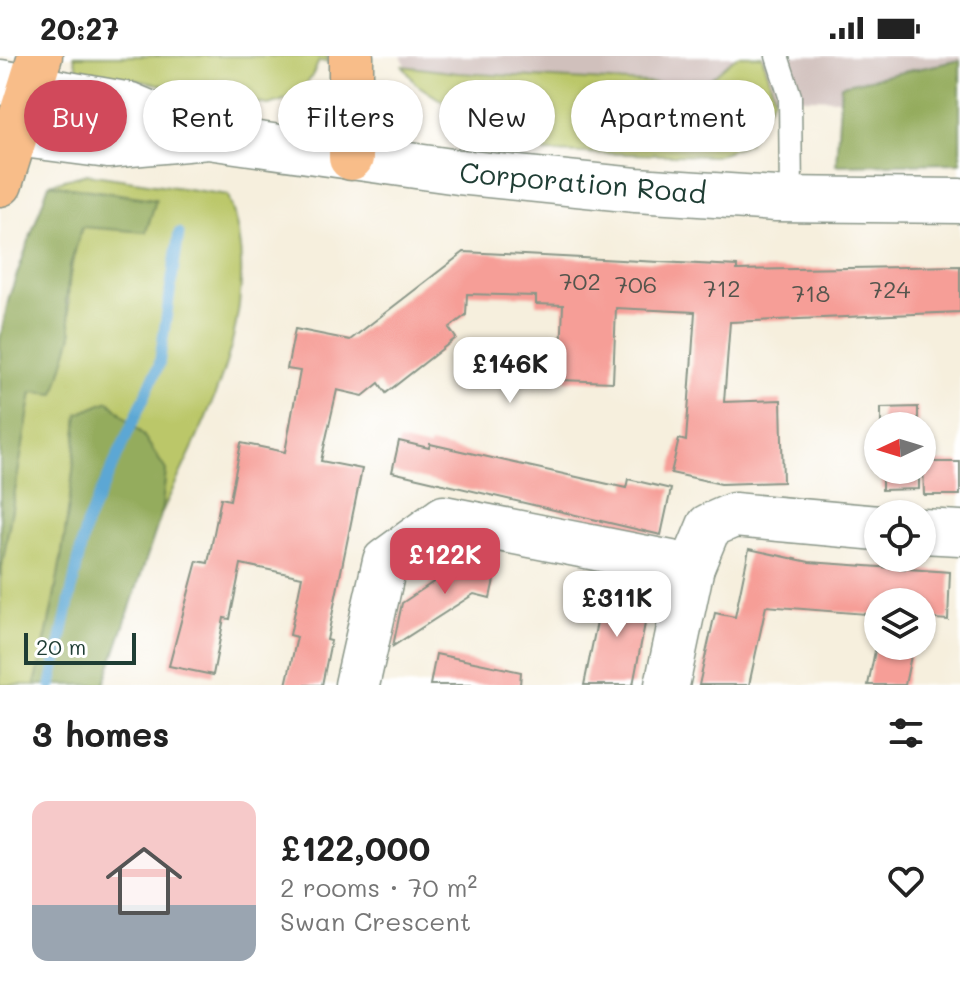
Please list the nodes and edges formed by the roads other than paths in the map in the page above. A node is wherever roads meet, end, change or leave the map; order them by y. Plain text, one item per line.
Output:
1 (351, 56) edge
2 (777, 56) edge
3 (24, 75) edge
4 (143, 110) edge
5 (8, 133) edge
6 (143, 143) edge
7 (262, 145) edge
8 (351, 158) junction
9 (0, 184) edge
10 (791, 199) junction
11 (960, 201) edge
12 (864, 527) edge
13 (936, 532) edge
14 (960, 533) edge
15 (692, 567) junction
16 (357, 685) edge
17 (667, 685) edge

1 - 8 main road
2 - 10 lane
3 - 4 street, Corporation Road
3 - 5 main road
5 - 6 street, Corporation Road
5 - 9 main road
7 - 8 street, Corporation Road
8 - 10 street, Corporation Road
10 - 11 street, Corporation Road
12 - 15 street
13 - 14 street
15 - 16 street
15 - 17 street

